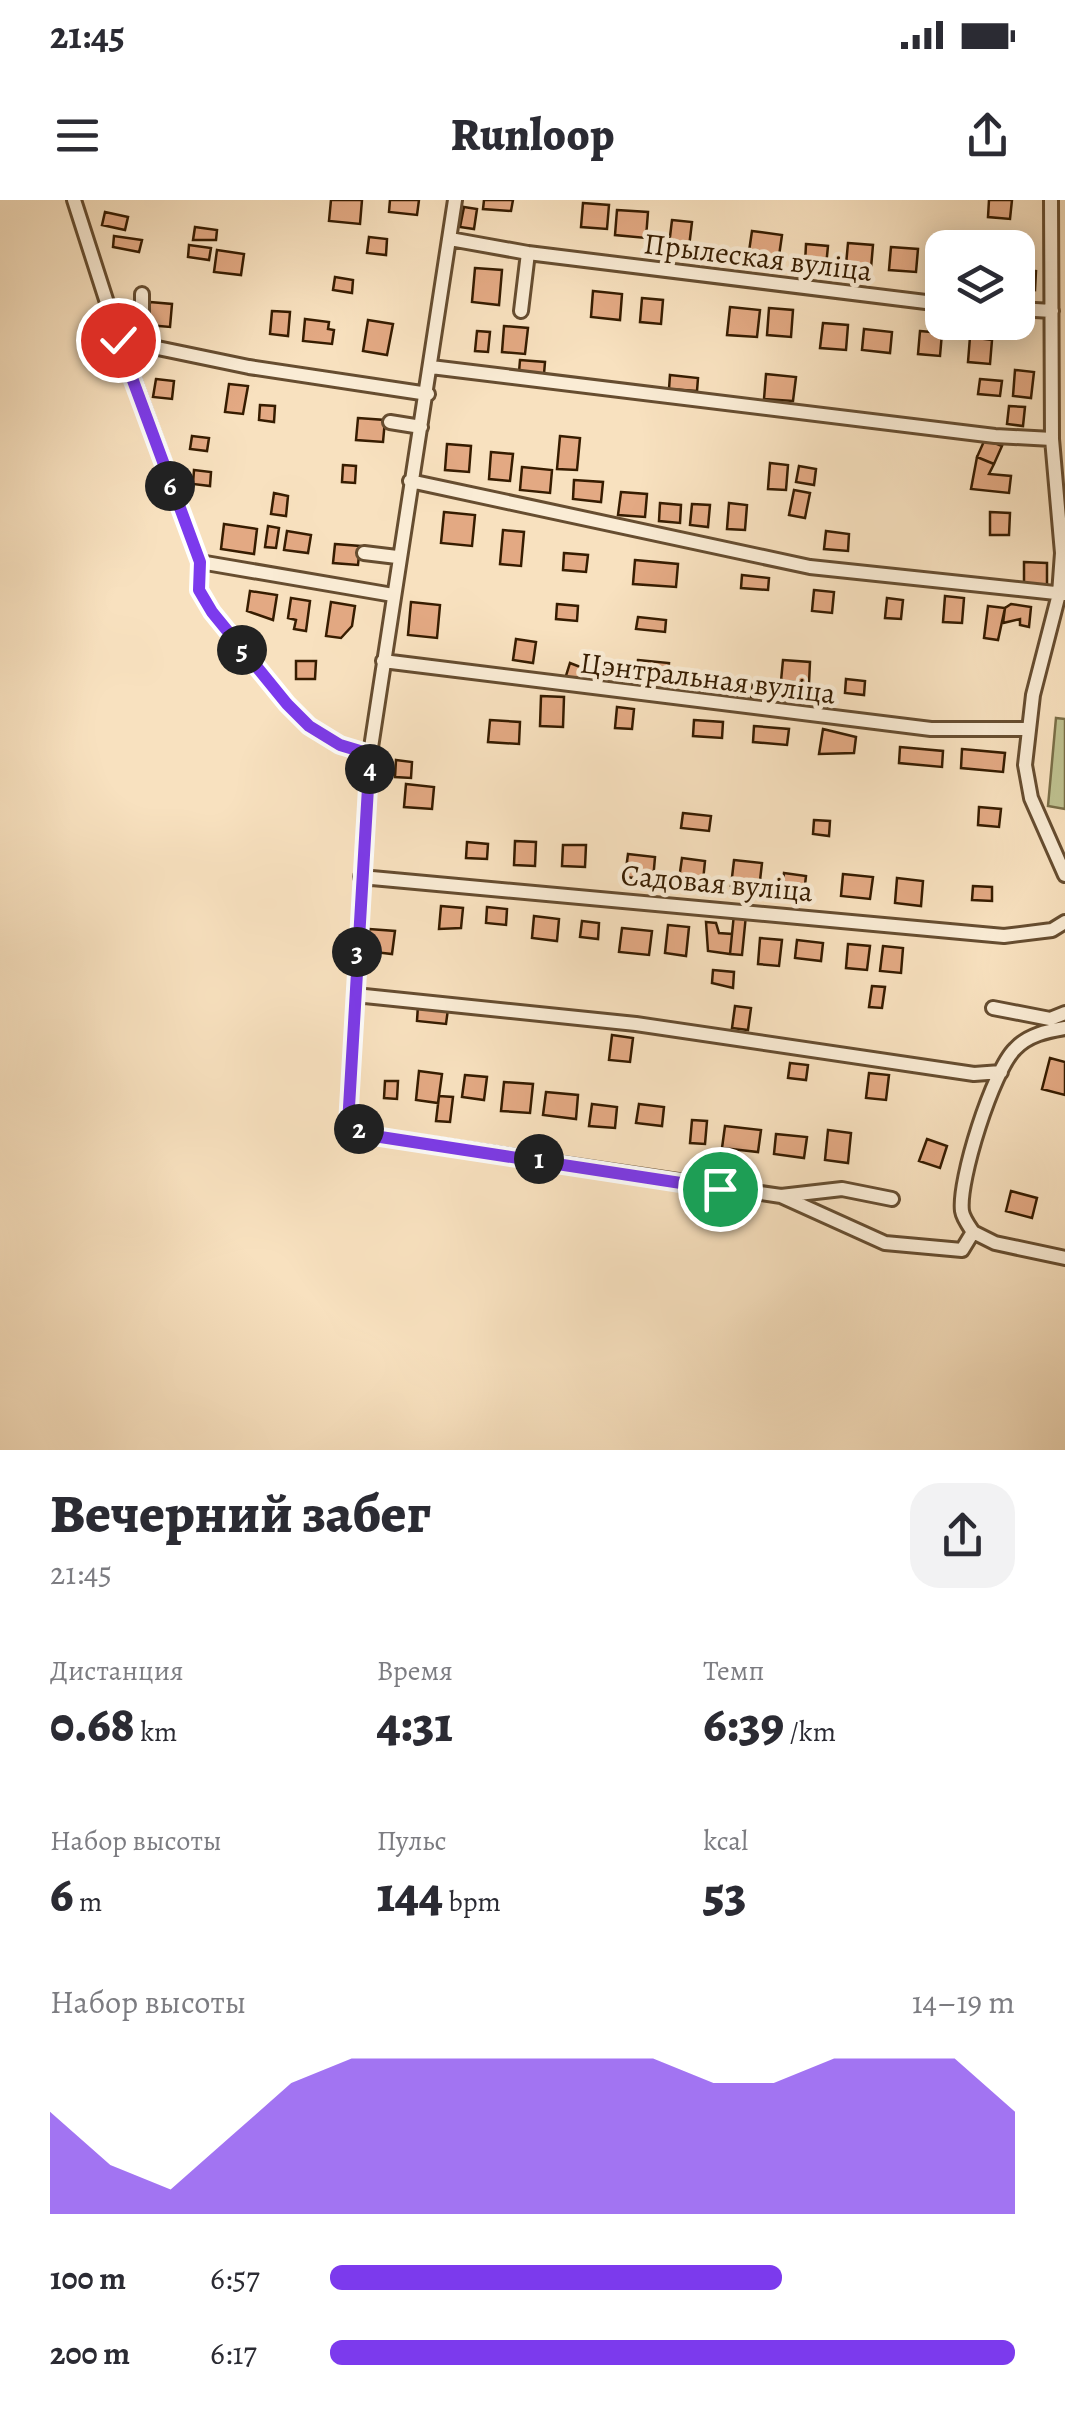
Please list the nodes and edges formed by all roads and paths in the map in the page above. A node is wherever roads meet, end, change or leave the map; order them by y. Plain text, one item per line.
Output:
1 (74, 200) edge
2 (455, 200) edge
3 (1051, 200) edge
4 (450, 239) junction
5 (528, 254) junction
6 (142, 294) dead end
7 (925, 302) edge
8 (521, 310) dead end
9 (1035, 310) edge
10 (1052, 310) junction
11 (118, 340) junction
12 (154, 346) junction
13 (431, 367) junction
14 (428, 394) junction
15 (390, 422) dead end
16 (421, 427) junction
17 (1052, 438) junction
18 (410, 481) junction
19 (364, 553) dead end
20 (397, 557) junction
21 (200, 562) junction
22 (1062, 594) edge
23 (393, 596) junction
24 (383, 661) junction
25 (1028, 730) junction
26 (370, 754) junction
27 (1065, 874) edge
28 (361, 876) junction
29 (1065, 922) edge
30 (355, 995) junction
31 (994, 1008) dead end
32 (1065, 1012) edge
33 (1065, 1028) edge
34 (1001, 1072) junction
35 (781, 1196) junction
36 (892, 1199) dead end
37 (973, 1232) junction
38 (1065, 1258) edge

1 - 11 street
2 - 4 street
3 - 10 street
4 - 5 street, Прылеская вуліца
4 - 13 street
5 - 7 street, Прылеская вуліца
5 - 8 street
6 - 12 street
9 - 10 street
10 - 17 street
11 - 12 street
11 - 21 street
12 - 14 street
13 - 14 street
13 - 17 street
14 - 16 street
15 - 16 street
16 - 18 street
17 - 22 street
18 - 20 street
18 - 22 street
19 - 20 street
20 - 23 street
21 - 23 street
21 - 26 street
22 - 25 street
23 - 24 street
24 - 25 street, Цэнтральная вуліца
24 - 26 street
25 - 27 street
26 - 28 street
28 - 29 street, Садовая вуліца
28 - 30 street
30 - 34 street
30 - 35 street
31 - 32 street
33 - 34 street
34 - 37 street
35 - 36 street
35 - 37 street
37 - 38 street

